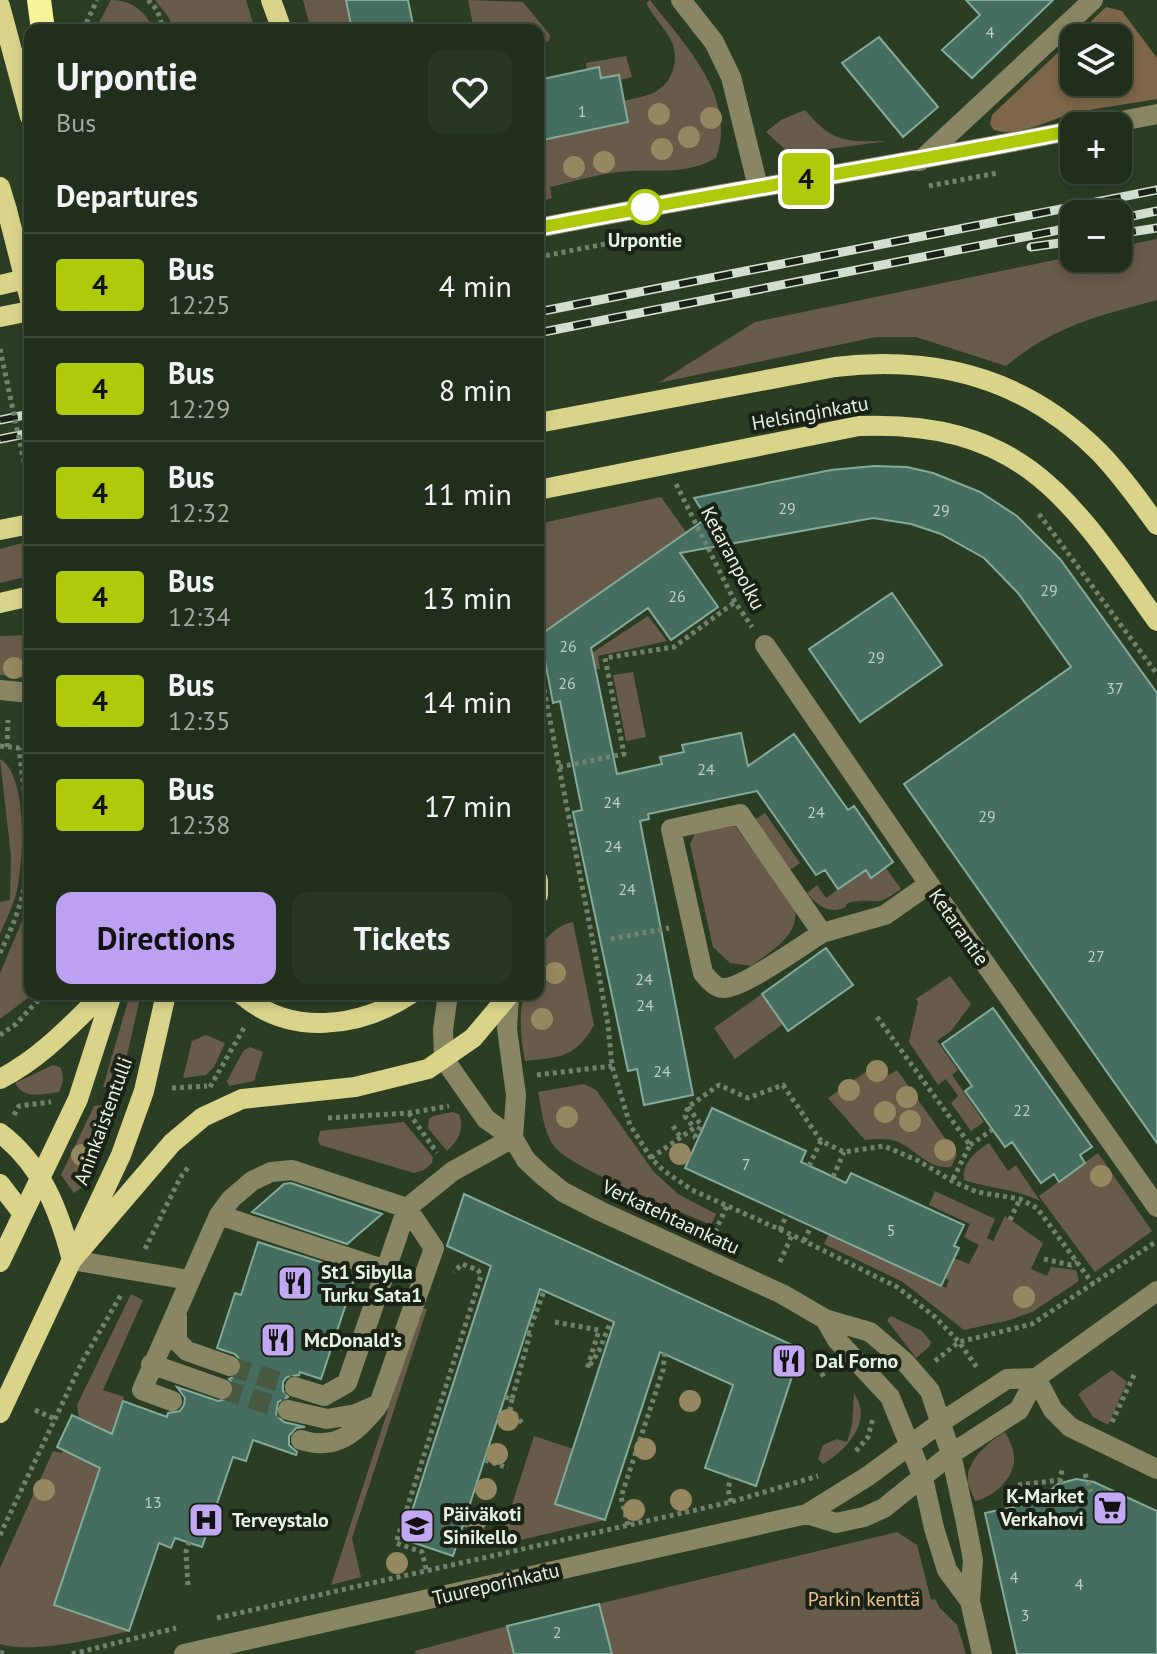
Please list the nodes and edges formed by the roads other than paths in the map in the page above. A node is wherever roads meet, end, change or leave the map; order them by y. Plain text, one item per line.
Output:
1 (39, 0) edge
2 (271, 0) edge
3 (681, 0) edge
4 (1093, 0) edge
5 (0, 6) edge
6 (42, 24) edge
7 (280, 24) edge
8 (24, 95) edge
9 (1157, 114) edge
10 (1132, 119) edge
11 (1060, 133) edge
12 (920, 161) junction
13 (0, 187) edge
14 (758, 187) junction
15 (544, 227) edge
16 (24, 277) edge
17 (24, 279) edge
18 (0, 285) edge
19 (24, 312) edge
20 (0, 317) edge
21 (544, 422) edge
22 (544, 489) edge
23 (24, 525) edge
24 (1157, 525) edge
25 (0, 530) edge
26 (24, 597) edge
27 (0, 603) edge
28 (1157, 621) edge
29 (765, 645) road end
30 (0, 690) edge
31 (24, 692) edge
32 (929, 884) junction
33 (822, 933) junction
34 (97, 1000) edge
35 (110, 1000) edge
36 (165, 1000) edge
37 (250, 1000) edge
38 (400, 1000) edge
39 (447, 1000) edge
40 (506, 1000) edge
41 (509, 1000) edge
42 (444, 1059) junction
43 (0, 1079) edge
44 (0, 1133) edge
45 (513, 1138) junction
46 (40, 1175) junction
47 (0, 1184) edge
48 (1157, 1207) edge
49 (407, 1208) junction
50 (23, 1214) junction
51 (219, 1215) junction
52 (72, 1260) junction
53 (0, 1262) edge
54 (386, 1270) junction
55 (189, 1280) junction
56 (1157, 1291) edge
57 (177, 1308) junction
58 (825, 1319) junction
59 (151, 1364) junction
60 (230, 1366) tunnel mouth
61 (1036, 1378) junction
62 (295, 1387) tunnel mouth
63 (222, 1389) tunnel mouth
64 (172, 1401) dead end
65 (379, 1404) junction
66 (288, 1410) tunnel mouth
67 (0, 1413) edge
68 (940, 1423) junction
69 (301, 1440) dead end
70 (909, 1445) junction
71 (951, 1454) junction
72 (1157, 1469) edge
73 (923, 1478) junction
74 (807, 1514) junction
75 (970, 1601) junction
76 (224, 1650) edge
77 (184, 1654) edge
78 (982, 1654) edge

1 - 6 highway
2 - 7 main road
3 - 14 street
4 - 12 street
5 - 8 main road
9 - 10 street
11 - 12 street
12 - 14 street
13 - 16 main road, bridge
14 - 15 street
17 - 18 main road
19 - 20 main road
21 - 24 main road, Helsinginkatu
22 - 28 main road, Helsinginkatu
23 - 25 main road
26 - 27 main road
29 - 32 street, Ketarantie
30 - 31 street
32 - 33 street
32 - 48 street, Ketarantie
33 - 33 street
34 - 43 main road
35 - 46 main road, Aninkaistentulli
36 - 52 main road, Aninkaistentulli
37 - 38 main road
39 - 42 street
40 - 42 main road
41 - 45 street
42 - 45 street, Verkatehtaankatu
42 - 52 main road
44 - 46 main road
45 - 49 street
45 - 58 street, Verkatehtaankatu
46 - 50 main road, Aninkaistentulli
46 - 52 main road
47 - 50 main road
49 - 51 street
49 - 54 street
49 - 65 street
50 - 53 main road, Aninkaistentulli
51 - 54 street
51 - 55 street
52 - 55 street
52 - 67 main road, Aninkaistentulli
54 - 62 street
55 - 57 street
56 - 61 street
57 - 59 street
57 - 60 street
58 - 68 street, Verkatehtaankatu
58 - 70 street, Verkatehtaankatu
59 - 63 street
59 - 64 street
61 - 68 street, Tuureporinkatu
61 - 71 street, Tuureporinkatu
61 - 72 street
65 - 66 street
65 - 69 street
68 - 70 street, Tuureporinkatu
68 - 71 street, Verkatehtaankatu
70 - 73 street, Verkatehtaankatu
70 - 74 street, Tuureporinkatu
71 - 73 street, Tuureporinkatu
71 - 75 street, Verkatehtaankatu
73 - 74 street, Tuureporinkatu
73 - 75 street, Verkatehtaankatu
74 - 76 street, Tuureporinkatu
75 - 78 street
76 - 77 street, Tuureporinkatu

